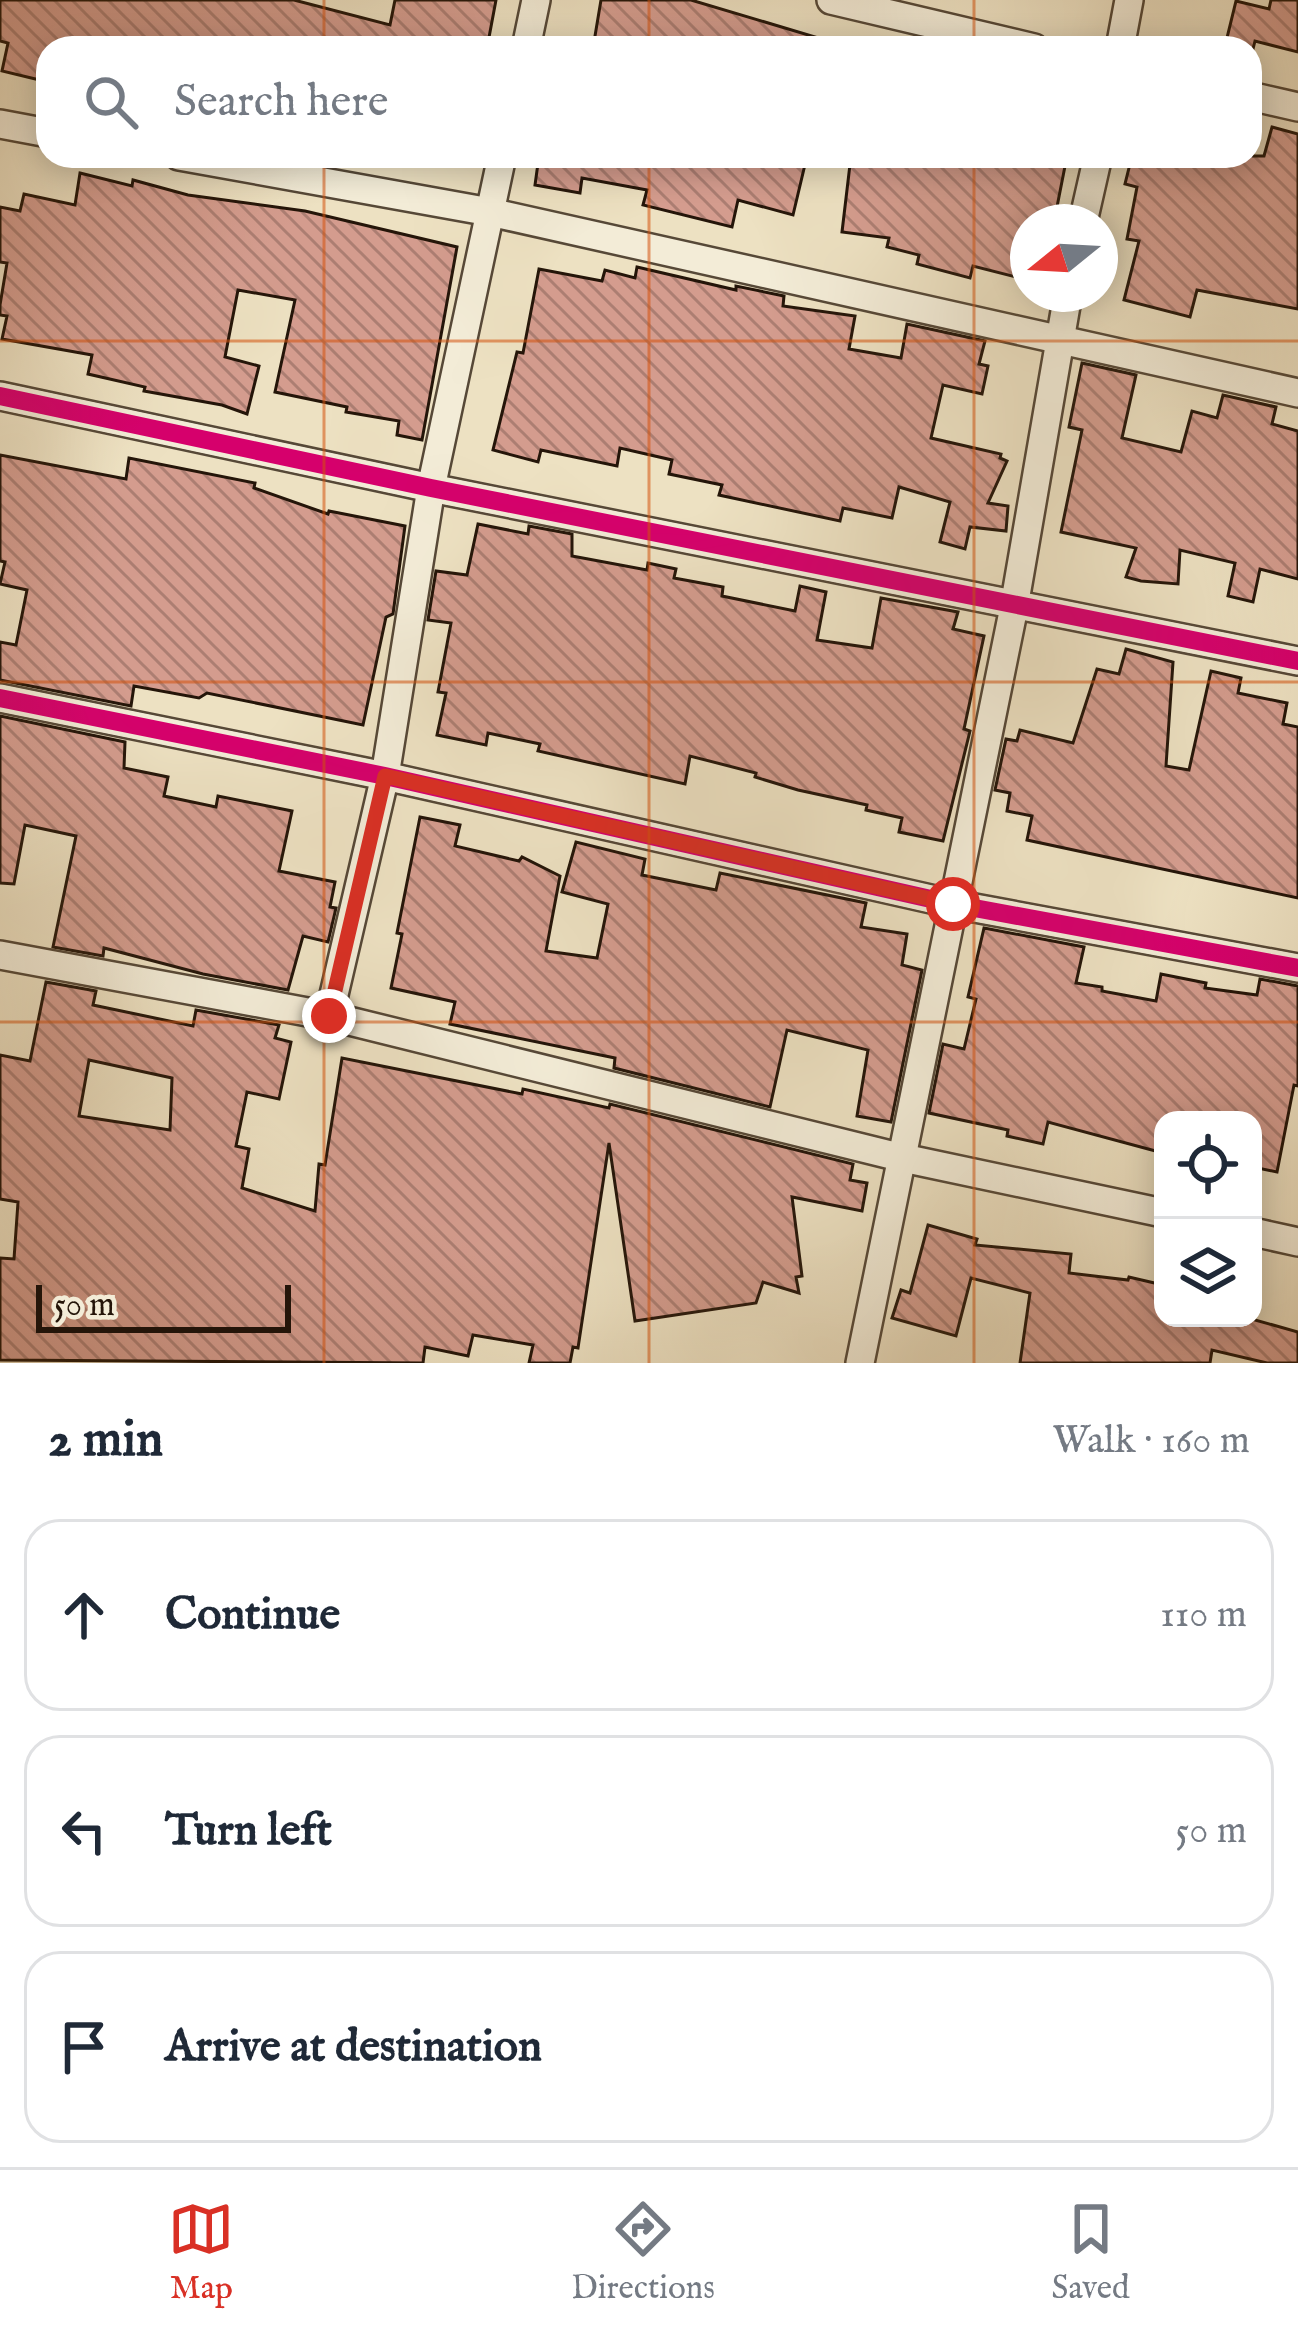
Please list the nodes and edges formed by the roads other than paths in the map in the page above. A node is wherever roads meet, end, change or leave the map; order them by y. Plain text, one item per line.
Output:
1 (536, 0) edge
2 (831, 0) edge
3 (1129, 0) edge
4 (528, 36) edge
5 (983, 36) edge
6 (1122, 36) edge
7 (1262, 98) edge
8 (1298, 106) edge
9 (0, 124) edge
10 (36, 131) edge
11 (246, 168) edge
12 (499, 168) edge
13 (1095, 168) edge
14 (1087, 204) edge
15 (490, 212) junction
16 (1064, 312) edge
17 (1058, 340) junction
18 (1298, 393) edge
19 (0, 395) edge
20 (431, 488) junction
21 (1014, 607) junction
22 (1298, 661) edge
23 (0, 698) edge
24 (385, 776) junction
25 (953, 904) junction
26 (0, 955) edge
27 (1298, 968) edge
28 (329, 1016) junction
29 (903, 1158) junction
30 (1154, 1212) edge
31 (1262, 1234) edge
32 (1298, 1242) edge
33 (860, 1363) edge

1 - 4 street
2 - 5 street
3 - 6 street
7 - 8 street
9 - 10 street
11 - 15 street
12 - 15 street
13 - 14 street
15 - 17 street
15 - 20 street
16 - 17 street
17 - 18 street
17 - 21 street
19 - 20 street
20 - 21 street
20 - 24 street
21 - 22 street
21 - 25 street
23 - 24 street
24 - 25 street
24 - 28 street
25 - 27 street
25 - 29 street
26 - 28 street
28 - 29 street
29 - 30 street
29 - 33 street
31 - 32 street

